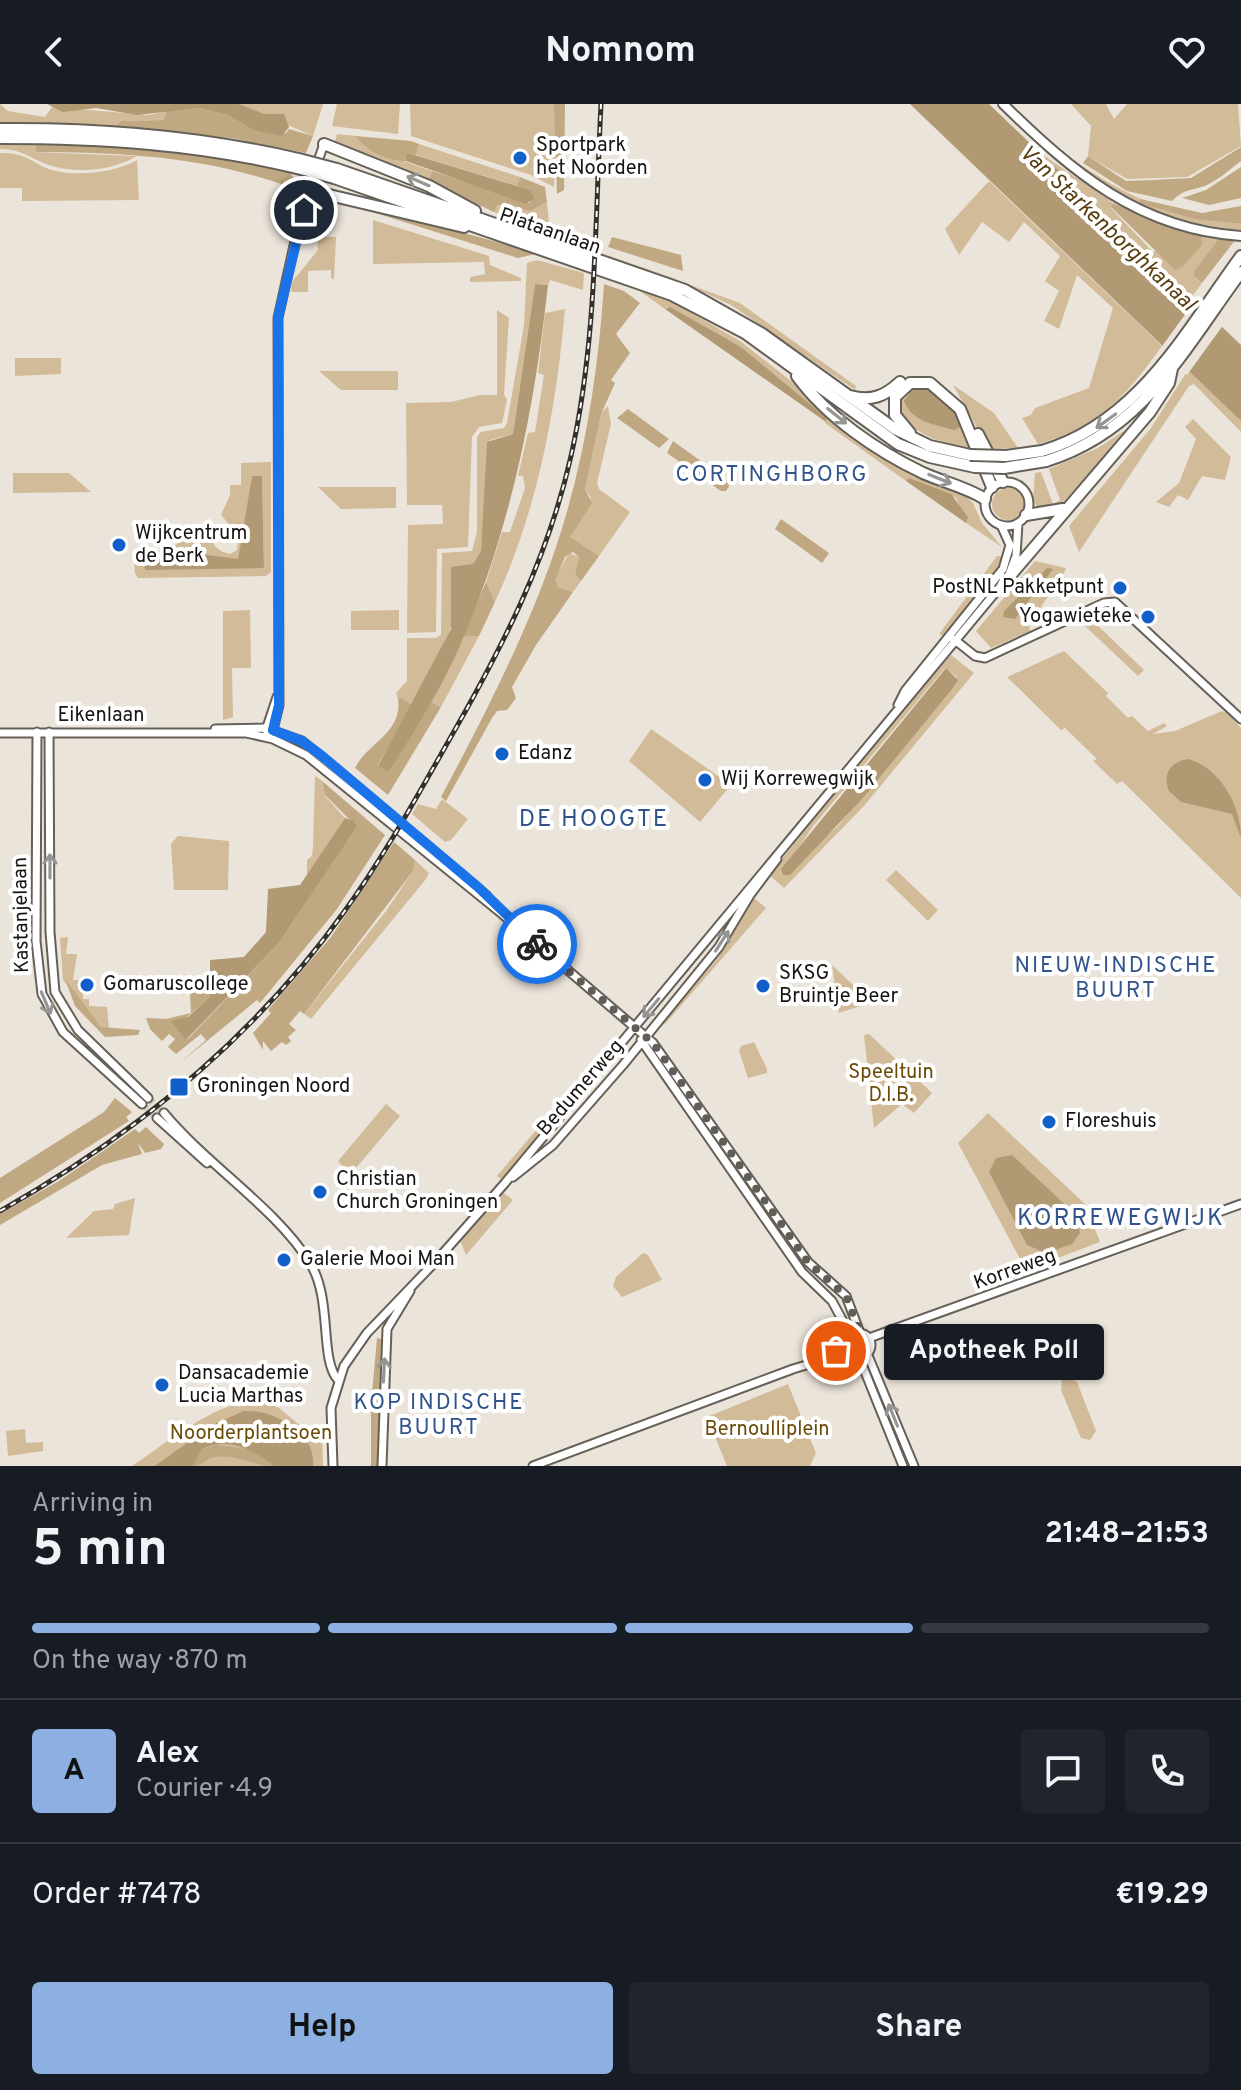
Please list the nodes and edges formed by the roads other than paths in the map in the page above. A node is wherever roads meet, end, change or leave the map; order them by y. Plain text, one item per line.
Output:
1 (1003, 104) edge
2 (0, 129) edge
3 (0, 138) edge
4 (324, 144) joint
5 (298, 163) junction
6 (311, 190) junction
7 (484, 223) junction
8 (1241, 236) edge
9 (1241, 256) edge
10 (1241, 272) edge
11 (1219, 294) junction
12 (788, 365) junction
13 (1163, 378) junction
14 (846, 395) junction
15 (921, 442) junction
16 (1044, 456) junction
17 (1003, 482) junction
18 (992, 487) junction
19 (985, 499) junction
20 (1069, 507) junction
21 (1022, 519) junction
22 (1001, 525) junction
23 (1003, 584) junction
24 (953, 638) junction
25 (1241, 719) edge
26 (268, 731) junction
27 (37, 732) junction
28 (49, 732) junction
29 (0, 733) edge
30 (783, 848) junction
31 (37, 932) junction
32 (50, 932) junction
33 (635, 1027) junction
34 (644, 1040) junction
35 (160, 1115) tunnel mouth
36 (505, 1183) junction
37 (1241, 1204) edge
38 (413, 1286) junction
39 (377, 1325) junction
40 (387, 1329) junction
41 (860, 1333) junction
42 (851, 1336) junction
43 (870, 1341) junction
44 (848, 1349) junction
45 (329, 1350) junction
46 (863, 1355) junction
47 (343, 1369) junction
48 (338, 1380) junction
49 (333, 1466) edge
50 (382, 1466) edge
51 (533, 1466) edge
52 (903, 1466) edge
53 (914, 1466) edge

1 - 8 main road
2 - 5 highway, Plataanlaan
3 - 5 highway, Plataanlaan
4 - 6 main road
7 -> 4 highway
5 - 7 highway, Plataanlaan, bridge
6 - 7 highway
6 - 26 main road
7 - 12 highway, Plataanlaan
7 - 14 highway, Plataanlaan
9 - 11 highway
10 - 11 highway
11 - 13 highway
11 - 13 highway
12 - 16 highway, Plataanlaan, bridge
12 -> 19 highway
13 - 16 highway
13 - 20 highway
14 - 15 highway, Plataanlaan
14 - 17 highway
15 - 16 highway, Plataanlaan, bridge
15 - 18 highway
17 - 18 main road
17 - 21 main road
18 - 19 main road
19 - 22 main road
20 - 21 highway
20 - 23 highway
21 - 22 main road
21 - 23 main road, Bedumerweg
22 - 24 main road, Bedumerweg
23 - 24 main road, Bedumerweg
24 - 25 main road
24 - 30 main road, Bedumerweg
26 - 28 main road, Eikenlaan
26 - 33 main road, Eikenlaan
27 - 28 main road, Eikenlaan
27 - 29 main road, Eikenlaan
27 - 31 main road, Kastanjelaan
32 -> 28 main road, Kastanjelaan
30 -> 33 main road, Bedumerweg
34 -> 30 main road, Bedumerweg
31 - 32 main road
31 -> 32 main road, Kastanjelaan
33 - 34 main road
33 - 36 main road, Bedumerweg
34 - 36 main road, Bedumerweg
34 - 41 main road
34 - 42 main road
35 - 45 main road
36 - 38 main road, Bedumerweg
37 - 43 main road, Korreweg
38 - 39 main road, Bedumerweg
38 - 40 main road, Bedumerweg
39 - 40 main road
39 - 47 main road, Bedumerweg
50 -> 40 main road
41 - 42 main road
41 - 43 main road
42 - 44 main road
43 - 46 main road
44 - 46 main road
44 - 51 main road
45 - 47 main road
45 - 48 main road
46 - 52 main road
53 -> 46 main road
47 - 48 main road, Bedumerweg
48 - 49 main road

